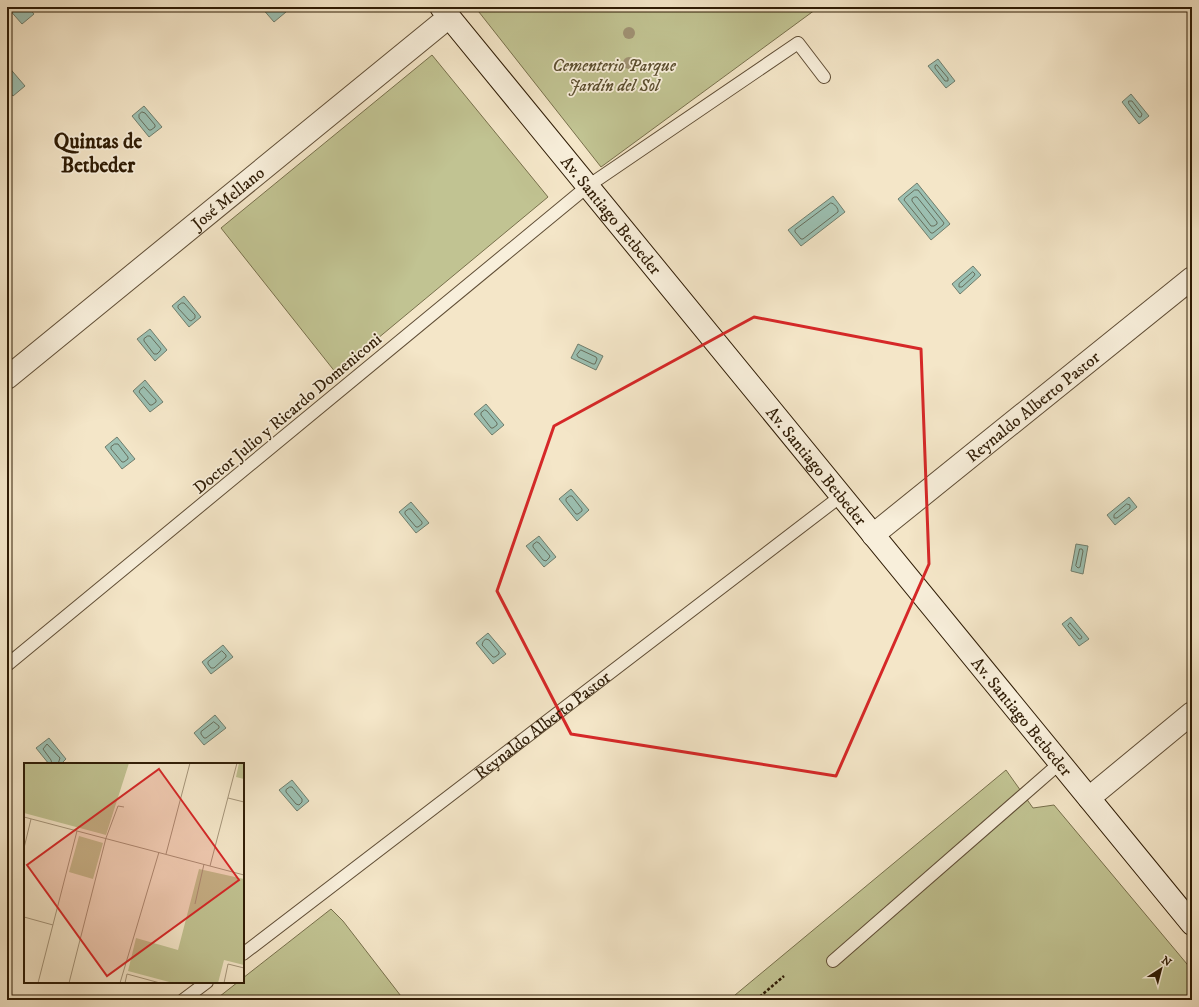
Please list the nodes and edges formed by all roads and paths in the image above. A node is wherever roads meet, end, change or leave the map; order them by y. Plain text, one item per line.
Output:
1 (445, 12) edge
2 (824, 77) dead end
3 (588, 186) junction
4 (1192, 278) edge
5 (7, 378) edge
6 (841, 496) junction
7 (873, 535) junction
8 (7, 665) edge
9 (1192, 713) edge
10 (1060, 763) junction
11 (1089, 798) junction
12 (1192, 924) edge
13 (244, 953) edge
14 (833, 961) dead end
15 (784, 976) dead end
16 (205, 983) edge
17 (183, 1000) edge
18 (756, 1000) edge

1 - 3 main road, Av. Santiago Betbeder
1 - 5 main road, José Mellano
2 - 3 lane, Doctor Julio y Ricardo Domeniconi
3 - 6 main road, Av. Santiago Betbeder
3 - 8 lane, Doctor Julio y Ricardo Domeniconi
4 - 7 main road, Reynaldo Alberto Pastor
6 - 7 main road, Av. Santiago Betbeder
6 - 13 lane, Reynaldo Alberto Pastor
7 - 10 main road, Av. Santiago Betbeder
9 - 11 main road
10 - 11 main road, Av. Santiago Betbeder
10 - 14 lane
11 - 12 main road, Av. Santiago Betbeder
15 - 18 path
16 - 17 lane

